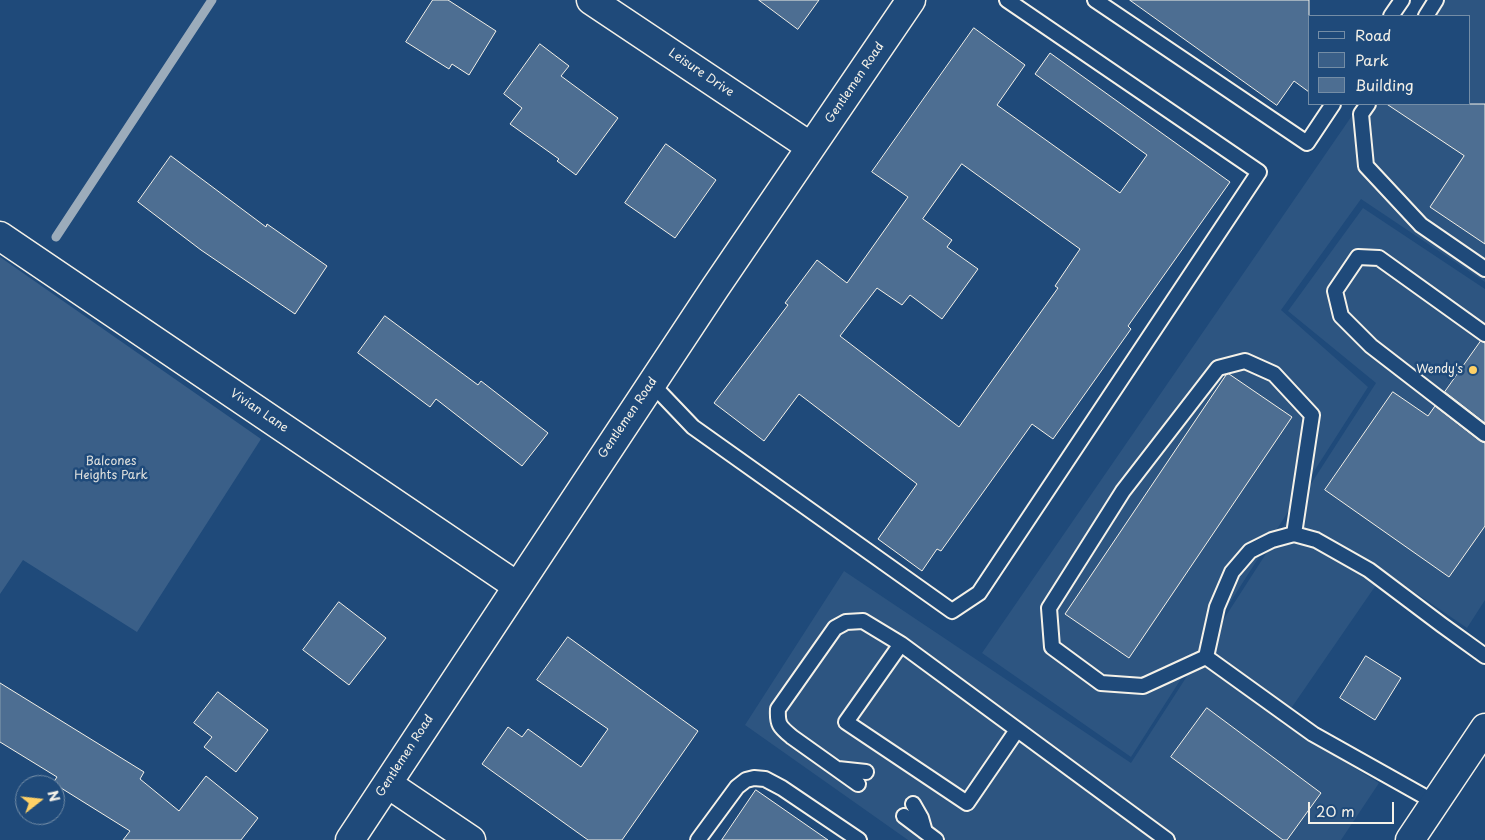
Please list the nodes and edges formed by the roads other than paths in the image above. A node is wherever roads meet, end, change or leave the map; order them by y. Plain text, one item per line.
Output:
1 (591, 0) edge
2 (911, 0) edge
3 (1007, 0) edge
4 (1095, 0) edge
5 (1402, 0) edge
6 (1436, 0) edge
7 (1392, 15) edge
8 (1427, 15) edge
9 (1332, 105) edge
10 (1367, 105) edge
11 (811, 147) junction
12 (0, 236) edge
13 (1485, 269) edge
14 (1485, 334) edge
15 (651, 384) junction
16 (1485, 434) edge
17 (1294, 534) junction
18 (517, 586) junction
19 (900, 644) junction
20 (1485, 656) edge
21 (1206, 657) junction
22 (1485, 728) edge
23 (1017, 730) junction
24 (862, 778) dead end
25 (388, 784) junction
26 (913, 804) dead end
27 (904, 816) dead end
28 (1422, 826) edge
29 (931, 836) edge
30 (350, 840) edge
31 (471, 840) edge
32 (698, 840) edge
33 (859, 840) edge
34 (1167, 840) edge

1 - 11 street, Leisure Drive
2 - 11 street, Gentlemen Road
3 - 15 lane
4 - 9 lane
5 - 7 lane
6 - 8 lane
10 - 13 lane
11 - 15 street, Gentlemen Road
12 - 18 street, Vivian Lane
14 - 16 lane
15 - 18 street, Gentlemen Road
17 - 20 lane
17 - 21 lane
17 - 21 lane
18 - 25 street, Gentlemen Road
19 - 23 lane
19 - 23 lane
19 - 24 lane
21 - 28 lane
22 - 28 street
23 - 34 lane
25 - 30 street, Gentlemen Road
25 - 31 street
26 - 29 lane
27 - 29 lane
32 - 33 lane

